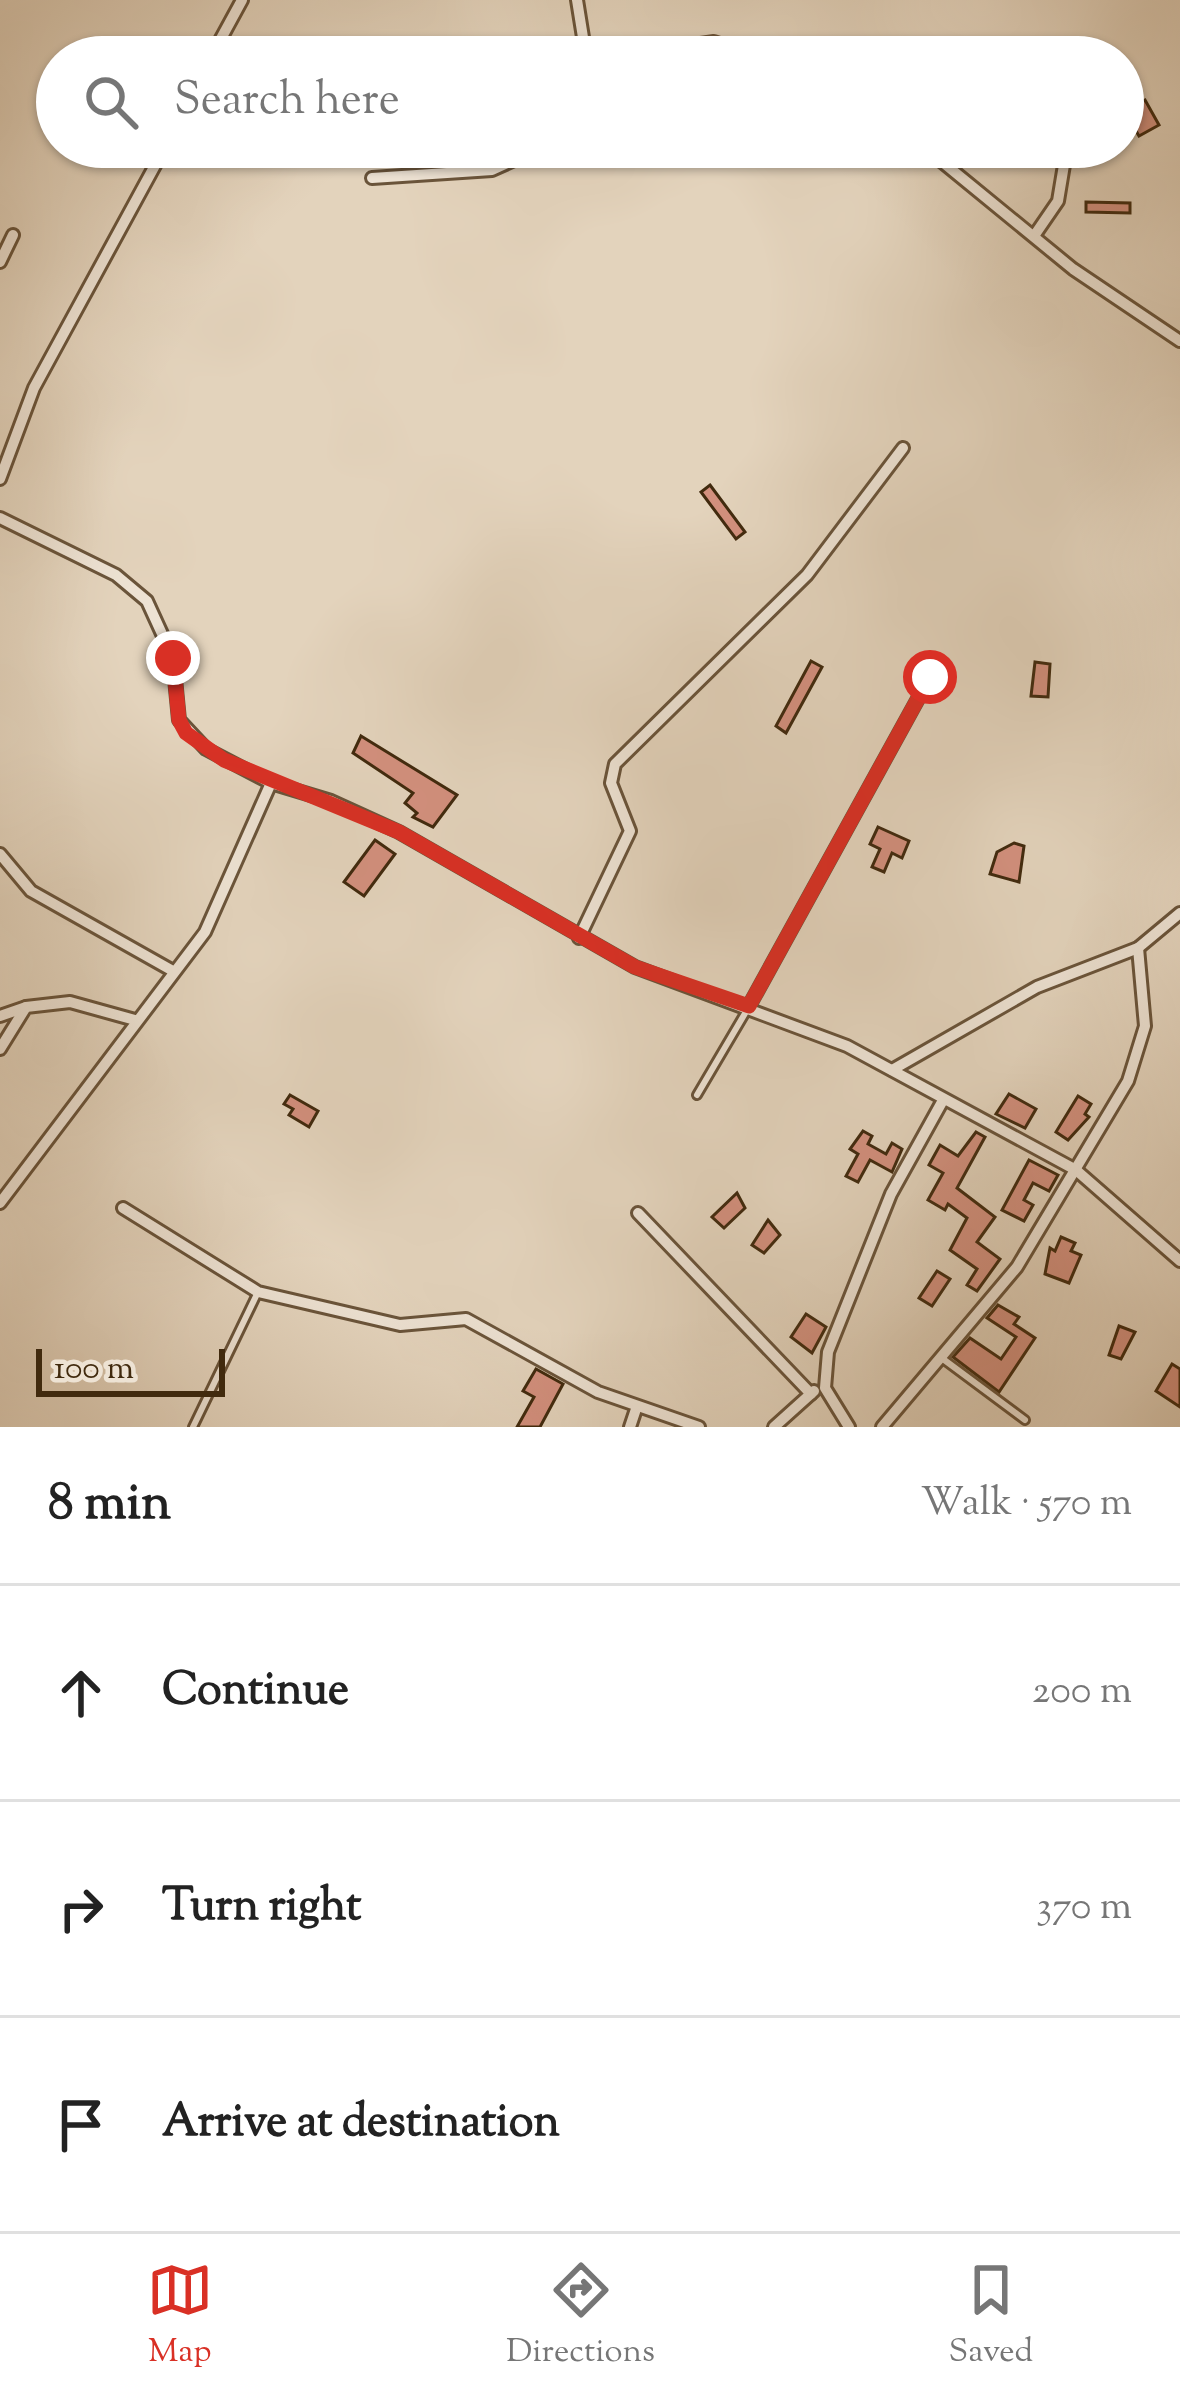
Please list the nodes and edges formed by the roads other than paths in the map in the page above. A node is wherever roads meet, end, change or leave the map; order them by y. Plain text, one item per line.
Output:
1 (242, 0) edge
2 (577, 0) edge
3 (222, 36) edge
4 (583, 36) edge
5 (154, 168) edge
6 (496, 168) edge
7 (950, 168) edge
8 (1064, 168) edge
9 (372, 178) dead end
10 (13, 235) dead end
11 (1034, 236) junction
12 (0, 262) edge
13 (1180, 341) edge
14 (903, 448) dead end
15 (0, 479) edge
16 (0, 518) edge
17 (930, 677) dead end
18 (271, 783) junction
19 (0, 854) edge
20 (1180, 913) edge
21 (579, 938) junction
22 (1138, 948) junction
23 (173, 971) junction
24 (749, 1006) junction
25 (26, 1007) junction
26 (0, 1016) edge
27 (135, 1020) junction
28 (0, 1049) edge
29 (892, 1070) junction
30 (697, 1095) dead end
31 (942, 1102) junction
32 (1076, 1170) junction
33 (0, 1203) edge
34 (123, 1208) dead end
35 (638, 1213) dead end
36 (1180, 1262) edge
37 (258, 1292) junction
38 (944, 1359) junction
39 (823, 1378) junction
40 (812, 1394) junction
41 (636, 1409) junction
42 (1025, 1420) dead end
43 (193, 1427) edge
44 (630, 1427) edge
45 (698, 1427) edge
46 (774, 1427) edge
47 (849, 1427) edge
48 (882, 1427) edge

1 - 3 street
2 - 4 street
5 - 15 street
6 - 9 street
7 - 11 street
8 - 11 street
10 - 12 street
11 - 13 street
14 - 21 street
16 - 18 street
17 - 24 street
18 - 21 street
18 - 23 street
19 - 23 street
20 - 22 street
21 - 24 street
22 - 29 street
22 - 32 street
23 - 27 street
24 - 29 street
24 - 30 lane
25 - 26 street
25 - 27 street
25 - 28 street
27 - 33 street
29 - 31 street
31 - 32 street
31 - 39 street
32 - 36 street
32 - 38 street
34 - 37 street
35 - 40 street
37 - 41 street
37 - 43 lane
38 - 42 lane
38 - 48 street
39 - 40 street
39 - 47 street
40 - 46 street
41 - 44 street
41 - 45 street

